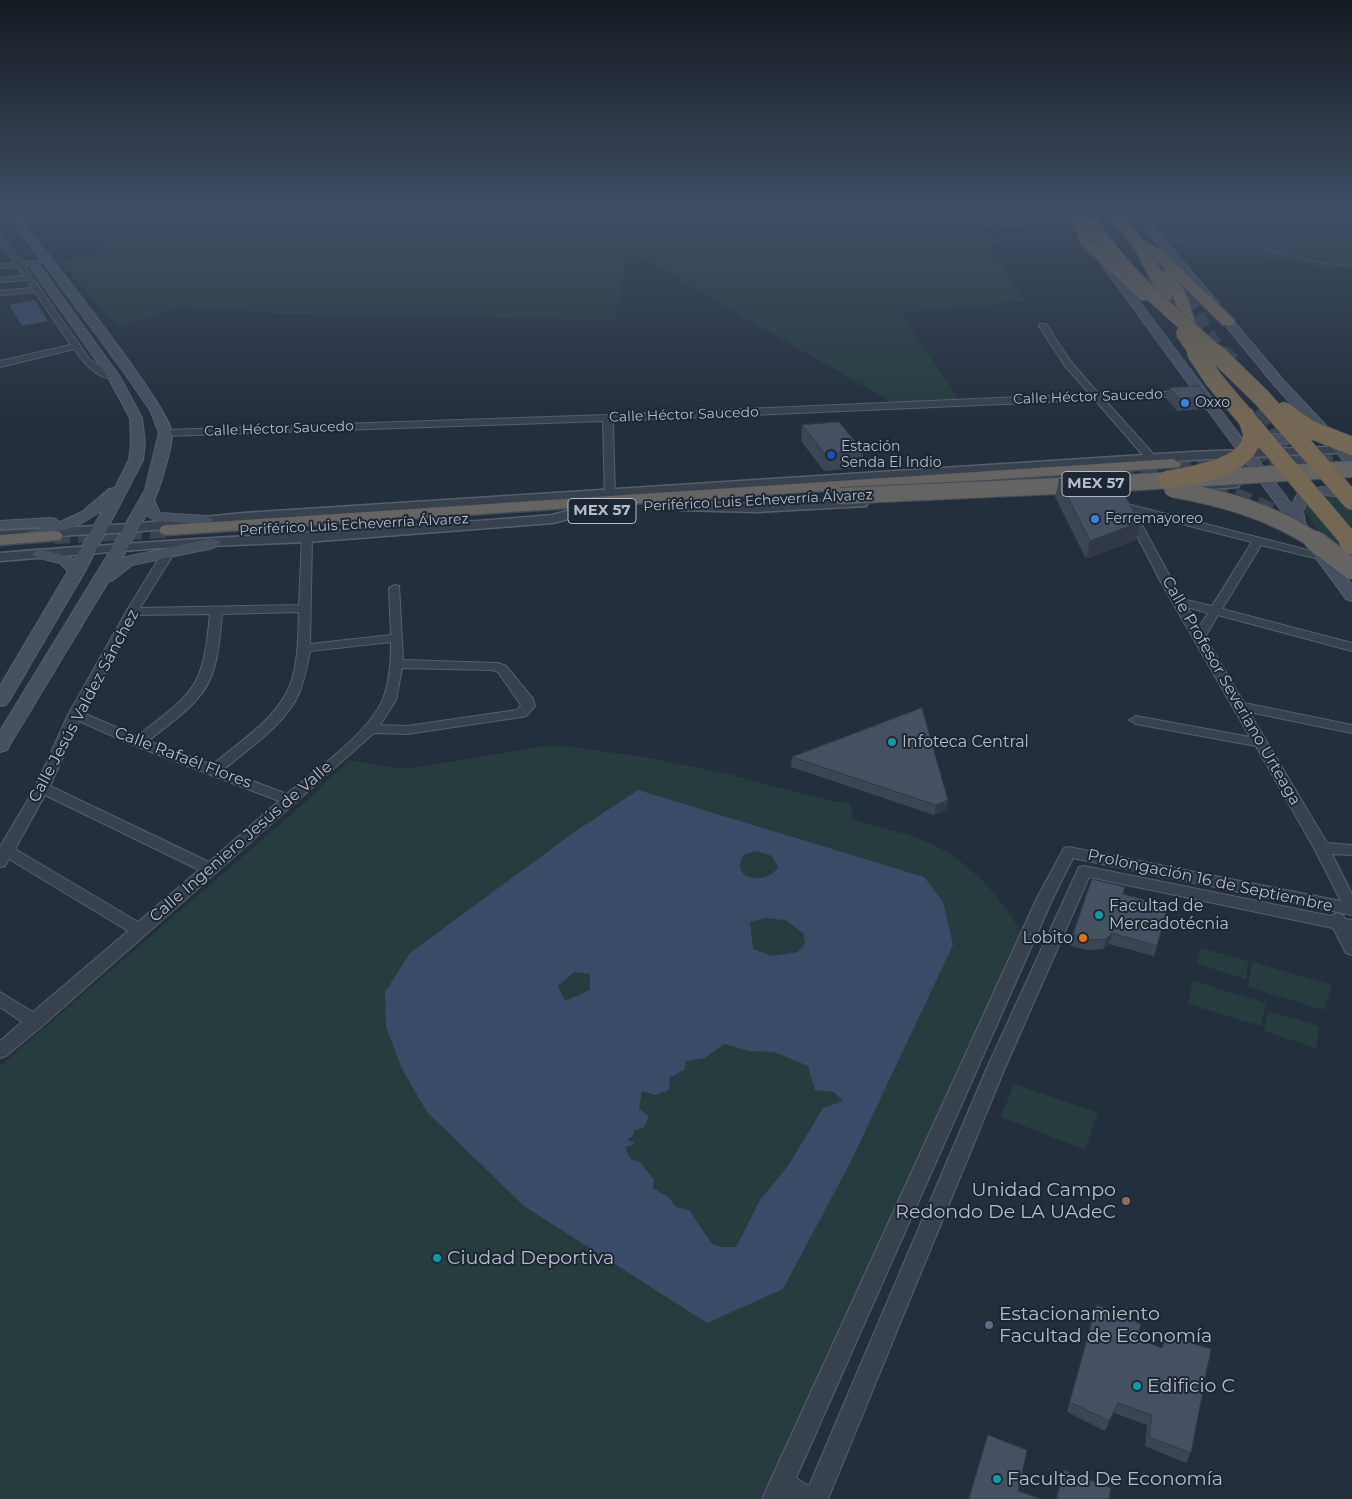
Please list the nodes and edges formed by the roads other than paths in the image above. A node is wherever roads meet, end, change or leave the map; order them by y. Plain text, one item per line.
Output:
1 (27, 278) joint
2 (44, 278) edge
3 (59, 278) edge
4 (1118, 278) edge
5 (1134, 278) edge
6 (1136, 278) edge
7 (1145, 278) edge
8 (1159, 278) edge
9 (1169, 278) edge
10 (1175, 278) edge
11 (1183, 278) edge
12 (1191, 278) edge
13 (0, 280) edge
14 (37, 290) junction
15 (0, 293) edge
16 (1187, 297) tunnel mouth
17 (1160, 300) junction
18 (1228, 322) junction
19 (1043, 326) dead end
20 (76, 346) junction
21 (0, 364) edge
22 (114, 377) junction
23 (1201, 393) junction
24 (1098, 396) junction
25 (1213, 407) junction
26 (1306, 413) junction
27 (608, 418) junction
28 (166, 433) junction
29 (1348, 448) edge
30 (1248, 454) junction
31 (1191, 456) junction
32 (1152, 459) junction
33 (1352, 461) edge
34 (1171, 468) junction
35 (1352, 469) edge
36 (1352, 474) edge
37 (979, 477) junction
38 (127, 478) junction
39 (1267, 481) junction
40 (1119, 482) junction
41 (1218, 485) junction
42 (1352, 485) edge
43 (1352, 494) edge
44 (610, 497) junction
45 (147, 500) junction
46 (105, 501) junction
47 (1352, 502) edge
48 (680, 506) junction
49 (1127, 507) junction
50 (575, 513) junction
51 (205, 523) junction
52 (1298, 525) junction
53 (132, 528) junction
54 (100, 529) junction
55 (1352, 531) edge
56 (2, 532) edge
57 (35, 534) junction
58 (168, 535) junction
59 (307, 538) junction
60 (1258, 541) junction
61 (213, 543) joint
62 (1352, 543) edge
63 (50, 544) junction
64 (0, 548) edge
65 (120, 548) junction
66 (89, 550) junction
67 (0, 557) edge
68 (1323, 557) junction
69 (1352, 569) edge
70 (77, 571) junction
71 (395, 588) dead end
72 (1352, 596) edge
73 (86, 600) junction
74 (1178, 601) junction
75 (306, 608) junction
76 (216, 610) junction
77 (1216, 611) junction
78 (132, 612) junction
79 (1200, 635) junction
80 (395, 638) junction
81 (1352, 647) edge
82 (304, 648) junction
83 (396, 664) junction
84 (0, 701) edge
85 (1238, 706) junction
86 (76, 715) junction
87 (1136, 720) dead end
88 (370, 729) junction
89 (1352, 729) edge
90 (138, 742) junction
91 (1261, 743) junction
92 (0, 746) edge
93 (213, 771) junction
94 (42, 788) junction
95 (290, 800) junction
96 (1322, 848) junction
97 (1352, 850) edge
98 (3, 856) edge
99 (211, 869) junction
100 (1344, 895) edge
101 (1352, 909) edge
102 (1346, 925) edge
103 (139, 930) junction
104 (1352, 949) edge
105 (0, 998) edge
106 (35, 1022) junction
107 (0, 1051) edge
108 (778, 1491) edge
109 (808, 1499) edge
110 (816, 1499) edge

1 - 13 street
1 - 14 street
2 - 22 main road
3 - 28 main road
4 - 23 main road
5 - 47 highway, bridge
6 - 17 highway
7 - 29 highway, bridge
8 - 17 highway
9 - 34 highway, bridge
10 - 16 highway
11 - 18 highway
12 - 18 main road
14 - 15 street
14 - 20 street
17 - 62 highway, bridge
18 - 26 main road
19 - 24 street
20 - 21 street
20 - 22 street
22 - 38 main road
23 - 24 street, Calle Héctor Saucedo
23 - 25 main road
24 - 27 street, Calle Héctor Saucedo
24 - 32 street
25 - 26 main road
25 - 30 main road
26 - 29 main road
27 - 28 street, Calle Héctor Saucedo
27 - 44 street
28 - 45 main road
29 - 30 street
29 - 33 main road
30 - 31 street
30 - 39 main road
31 - 32 street
31 - 41 street
32 - 44 street
34 - 35 highway, Periférico Luis Echeverría Álvarez / MEX 57, bridge
34 - 37 highway, Periférico Luis Echeverría Álvarez / MEX 57
34 - 40 highway, Periférico Luis Echeverría Álvarez / MEX 57, bridge
36 - 39 street
37 - 40 highway
37 - 44 highway, Periférico Luis Echeverría Álvarez / MEX 57
38 - 46 main road
38 - 54 main road
39 - 41 street
39 - 52 main road
40 - 41 street
40 - 48 highway, Periférico Luis Echeverría Álvarez / MEX 57, bridge
40 - 48 street
40 - 49 street, Calle Profesor Severiano Urteaga
40 - 69 highway, bridge
42 - 55 highway
43 - 52 main road
44 - 51 highway, Periférico Luis Echeverría Álvarez / MEX 57
45 - 51 main road
45 - 53 main road
46 - 56 main road
46 - 57 main road
48 - 50 highway, Periférico Luis Echeverría Álvarez / MEX 57
49 - 60 street
49 - 74 street, Calle Profesor Severiano Urteaga
50 - 58 highway, Periférico Luis Echeverría Álvarez / MEX 57
50 - 59 street
51 - 58 highway, Periférico Luis Echeverría Álvarez
52 - 68 main road
53 - 54 street
53 - 58 street
53 - 65 main road
54 - 63 street
54 - 66 main road
56 - 57 street
56 - 63 highway
57 - 63 street
58 - 61 main road
58 - 65 street
58 - 73 main road
58 - 78 street, Calle Jesús Valdez Sánchez
59 - 61 street
59 - 75 street
60 - 68 street
60 - 77 street
63 - 64 highway
63 - 66 street
63 - 67 street
63 - 70 main road
65 - 66 street
65 - 73 main road
66 - 70 main road
68 - 72 main road
70 - 84 main road
71 - 80 street, Calle Ingeniero Jesús de Valle
73 - 92 main road
74 - 77 street
74 - 79 street, Calle Profesor Severiano Urteaga
75 - 76 street
75 - 82 street
76 - 78 street
76 - 90 street
77 - 79 street
77 - 81 street
78 - 86 street, Calle Jesús Valdez Sánchez
79 - 85 street, Calle Profesor Severiano Urteaga
80 - 82 street
80 - 83 street, Calle Ingeniero Jesús de Valle
82 - 93 street
83 - 88 street, Calle Ingeniero Jesús de Valle
83 - 88 street
85 - 89 street
85 - 91 street, Calle Profesor Severiano Urteaga
86 - 90 street, Calle Rafaél Flores
86 - 94 street, Calle Jesús Valdez Sánchez
87 - 91 street
88 - 95 street, Calle Ingeniero Jesús de Valle
90 - 93 street, Calle Rafaél Flores
91 - 96 street, Calle Profesor Severiano Urteaga
93 - 95 street, Calle Rafaél Flores
94 - 98 street, Calle Jesús Valdez Sánchez
94 - 99 street
95 - 99 street, Calle Ingeniero Jesús de Valle
96 - 97 street
96 - 100 street, Calle Profesor Severiano Urteaga
98 - 103 street
99 - 103 street, Calle Ingeniero Jesús de Valle
100 - 101 street, Prolongación 16 de Septiembre
100 - 102 street, Calle Profesor Severiano Urteaga
100 - 108 street, Prolongación 16 de Septiembre
102 - 104 street, Calle Profesor Severiano Urteaga
102 - 110 street, Prolongación 16 de Septiembre
103 - 106 street, Calle Ingeniero Jesús de Valle
105 - 106 street
106 - 107 street, Calle Ingeniero Jesús de Valle
108 - 109 street

